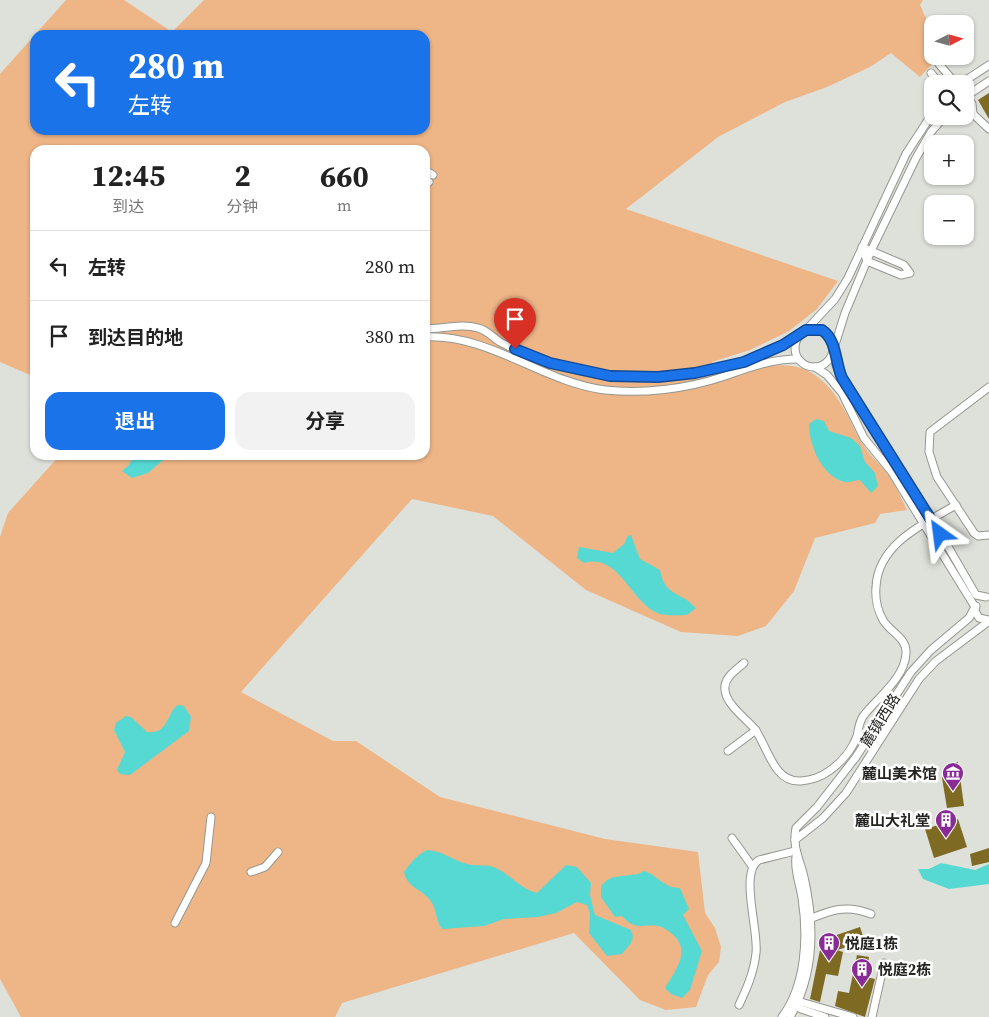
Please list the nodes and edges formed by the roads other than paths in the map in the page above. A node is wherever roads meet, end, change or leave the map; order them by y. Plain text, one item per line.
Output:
1 (940, 65) edge
2 (989, 65) edge
3 (949, 75) edge
4 (973, 75) edge
5 (989, 80) edge
6 (974, 90) edge
7 (974, 117) edge
8 (925, 125) edge
9 (937, 125) edge
10 (989, 129) edge
11 (862, 247) junction
12 (871, 251) junction
13 (867, 261) junction
14 (430, 328) edge
15 (804, 332) junction
16 (430, 337) edge
17 (834, 348) junction
18 (798, 360) junction
19 (745, 365) junction
20 (815, 368) junction
21 (989, 387) edge
22 (845, 392) junction
23 (898, 467) junction
24 (891, 471) junction
25 (956, 505) junction
26 (932, 520) junction
27 (924, 523) junction
28 (989, 535) edge
29 (987, 597) edge
30 (975, 607) junction
31 (989, 620) edge
32 (744, 663) dead end
33 (756, 730) junction
34 (728, 751) dead end
35 (212, 818) dead end
36 (732, 838) dead end
37 (795, 840) junction
38 (278, 852) dead end
39 (796, 854) junction
40 (752, 866) junction
41 (251, 872) dead end
42 (871, 914) dead end
43 (808, 919) junction
44 (175, 923) dead end
45 (884, 963) dead end
46 (795, 1002) junction
47 (739, 1005) dead end
48 (782, 1017) edge
49 (790, 1017) edge
50 (825, 1017) edge
51 (852, 1017) edge
52 (872, 1017) edge

1 - 3 street
2 - 4 street
5 - 6 street
7 - 10 street
8 - 11 street
9 - 12 street
11 - 12 street
11 - 13 street
11 - 15 street
12 - 13 street
12 - 13 street
13 - 17 street
14 - 19 street
15 - 17 street
15 - 18 street
15 - 19 street
16 - 19 street
17 - 20 street
17 - 22 street
18 - 19 street
18 - 20 street
20 - 22 street
21 - 25 street
22 - 23 street
22 - 24 street
23 - 24 street
23 - 26 street
24 - 27 street
25 - 26 street
25 - 28 street
26 - 27 street
26 - 29 street
27 - 30 street
27 - 33 street
29 - 30 street, 麓镇西路
30 - 31 street
30 - 37 street, 麓镇西路
31 - 37 street
32 - 33 street
33 - 34 street
35 - 44 street
36 - 40 street
37 - 39 street
38 - 41 street
39 - 40 street
39 - 43 street
40 - 47 street
42 - 43 street
43 - 46 street
45 - 52 street
46 - 48 street
46 - 49 street
46 - 50 street
46 - 51 street

